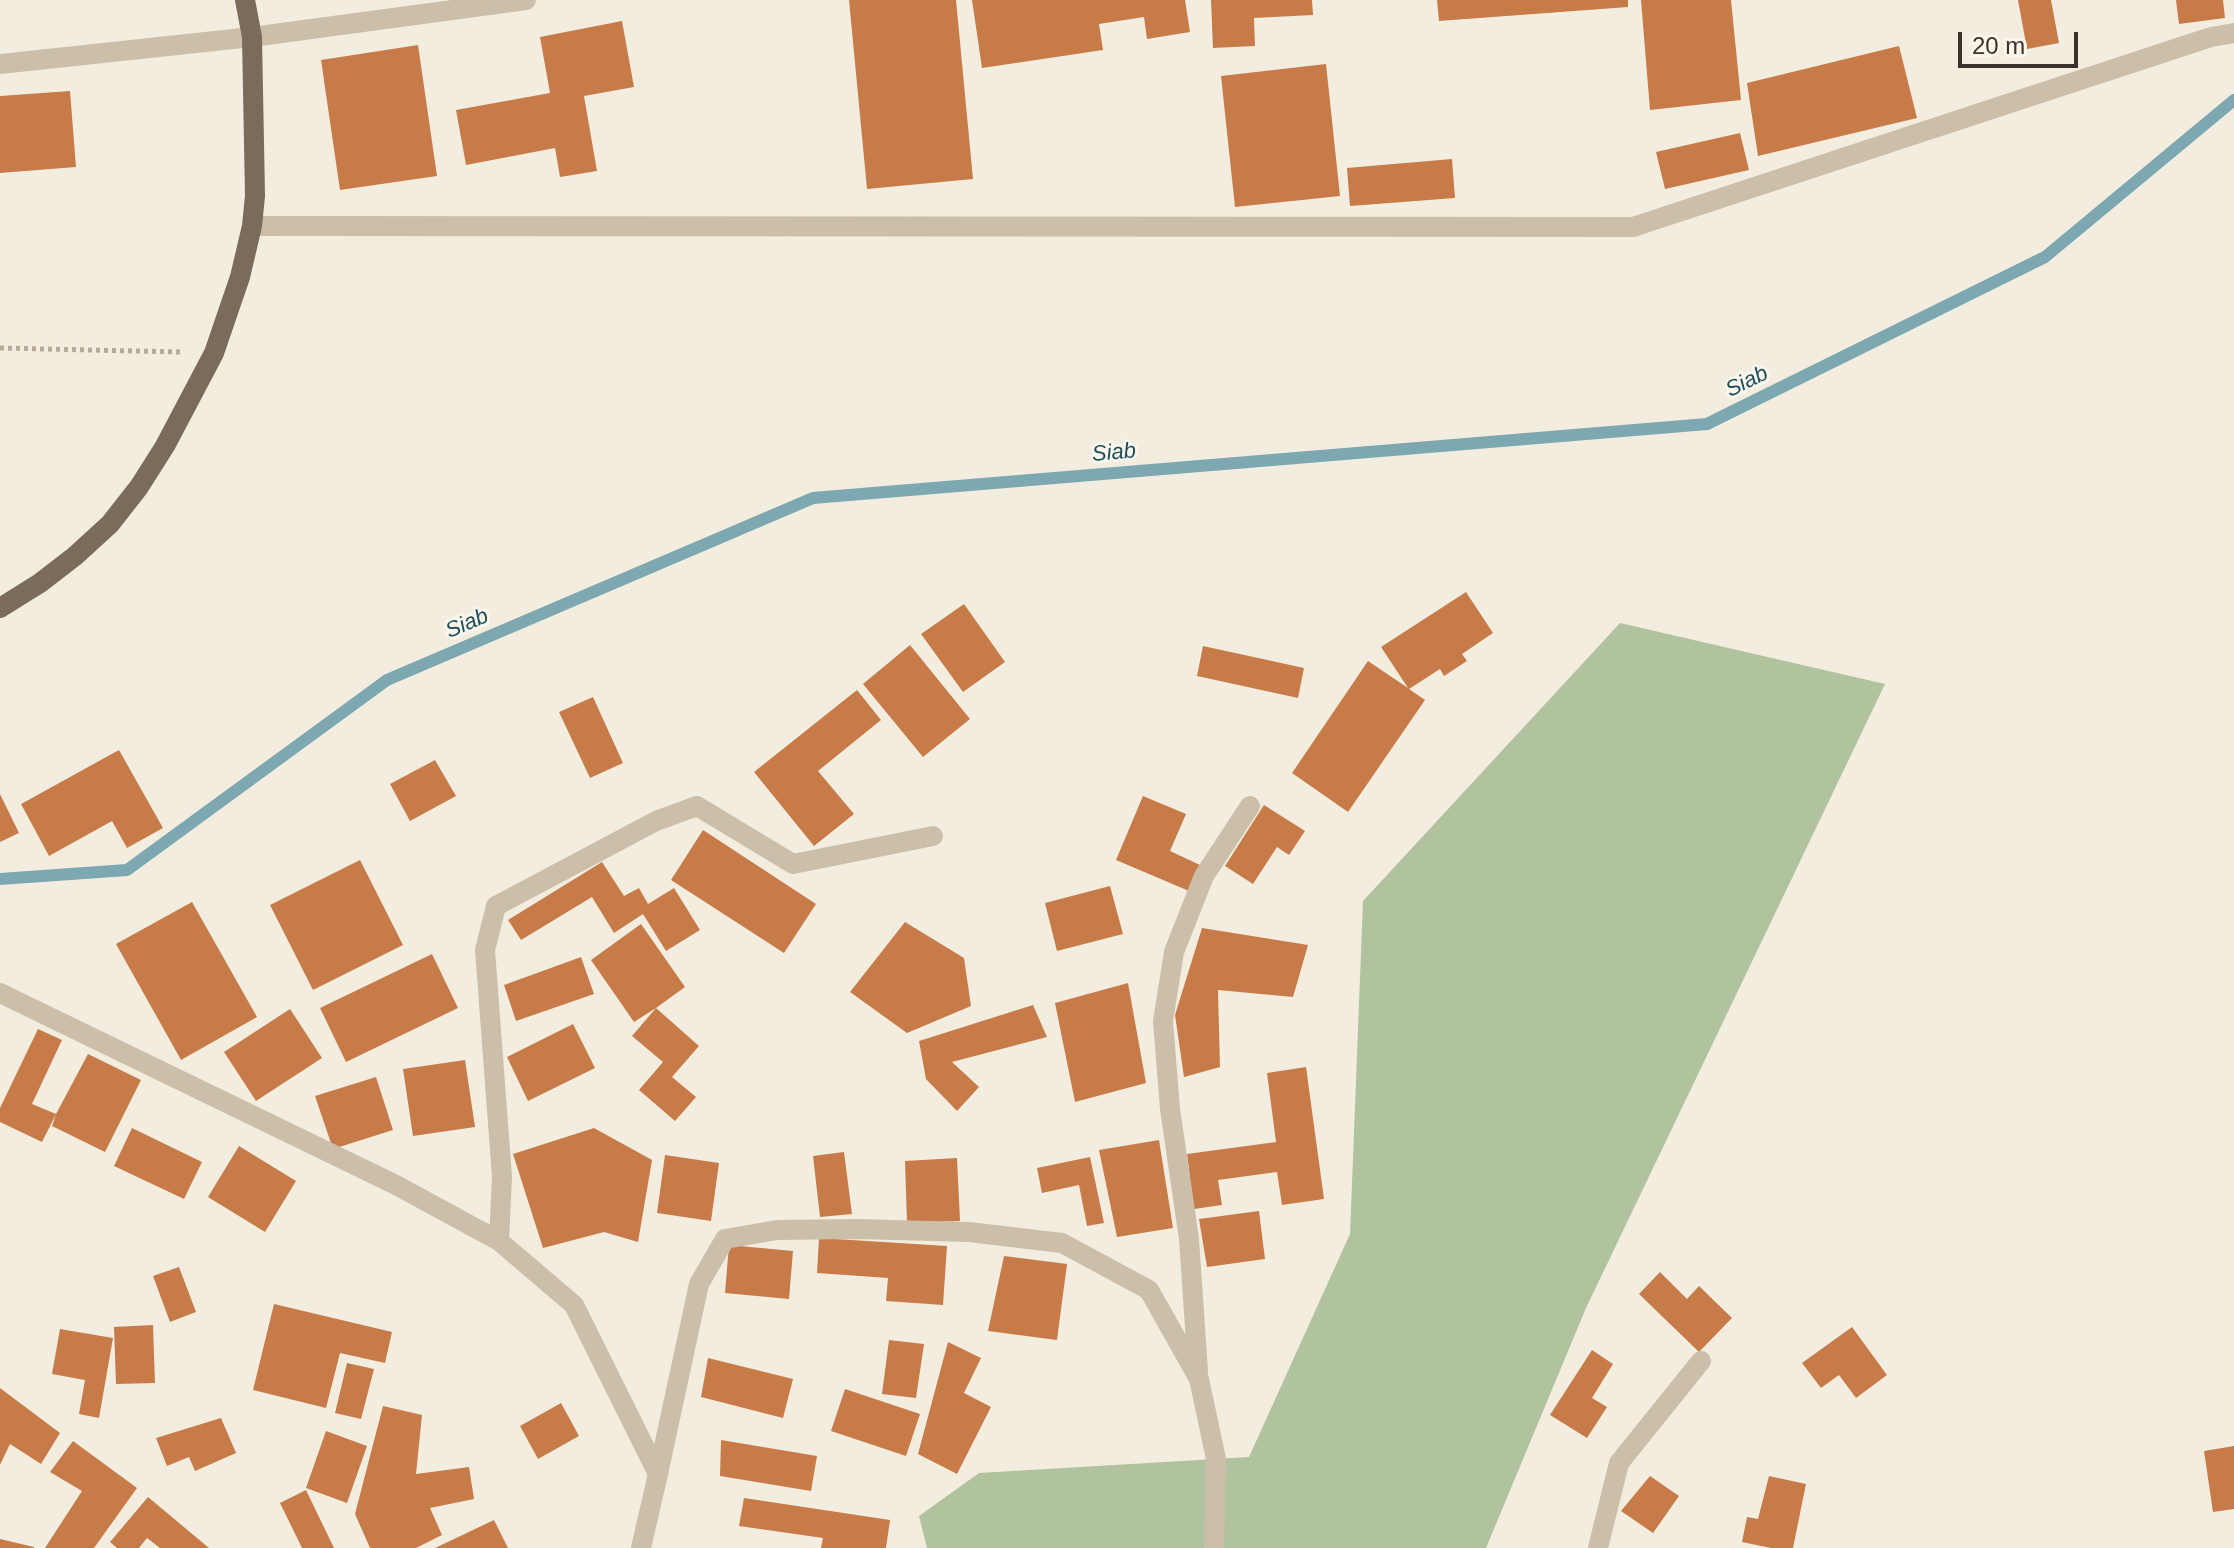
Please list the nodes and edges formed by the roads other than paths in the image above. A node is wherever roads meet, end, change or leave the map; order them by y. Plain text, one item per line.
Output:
1 (245, 0) edge
2 (526, 0) edge
3 (2234, 33) edge
4 (252, 37) junction
5 (0, 64) edge
6 (252, 226) junction
7 (0, 608) edge
8 (1250, 806) dead end
9 (933, 836) dead end
10 (0, 993) edge
11 (499, 1241) junction
12 (1701, 1361) dead end
13 (1199, 1379) junction
14 (658, 1474) junction
15 (641, 1548) edge
16 (1214, 1548) edge
17 (1598, 1548) edge

1 - 4 main road
2 - 4 street
3 - 6 street
4 - 5 street
4 - 6 main road
6 - 7 main road
8 - 13 street
9 - 11 street
10 - 11 street
11 - 14 street
12 - 17 street
13 - 14 street
13 - 16 street
14 - 15 street

